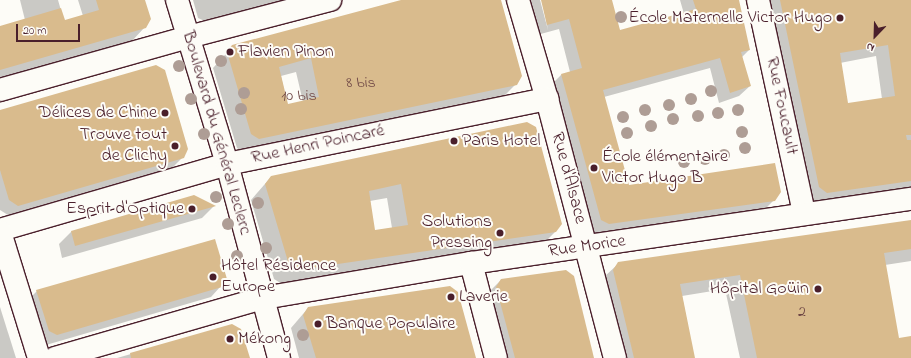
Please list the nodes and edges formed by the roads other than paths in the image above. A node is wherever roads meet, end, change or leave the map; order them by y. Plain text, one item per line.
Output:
1 (177, 0) edge
2 (330, 0) edge
3 (518, 0) edge
4 (758, 0) edge
5 (188, 37) junction
6 (0, 90) edge
7 (547, 99) junction
8 (227, 164) junction
9 (911, 199) edge
10 (804, 213) junction
11 (0, 231) edge
12 (586, 247) junction
13 (471, 263) junction
14 (263, 298) junction
15 (39, 358) edge
16 (55, 358) edge
17 (279, 358) edge
18 (496, 358) edge
19 (615, 358) edge

1 - 5 street, Boulevard du Général Leclerc
2 - 5 street
3 - 7 street, Rue d'Alsace
4 - 10 street, Rue Foucault
5 - 6 street
5 - 8 street, Boulevard du Général Leclerc
7 - 8 street, Rue Henri Poincaré
7 - 12 street, Rue d'Alsace
8 - 11 street, Rue Henri Poincaré
8 - 14 street, Boulevard du Général Leclerc
9 - 10 street, Rue Morice
10 - 12 street, Rue Morice
11 - 15 street
12 - 13 street, Rue Morice
12 - 19 street, Rue d'Alsace
13 - 14 street, Rue Morice
13 - 18 street
14 - 16 street, Rue Morice
14 - 17 street, Boulevard du Général Leclerc

